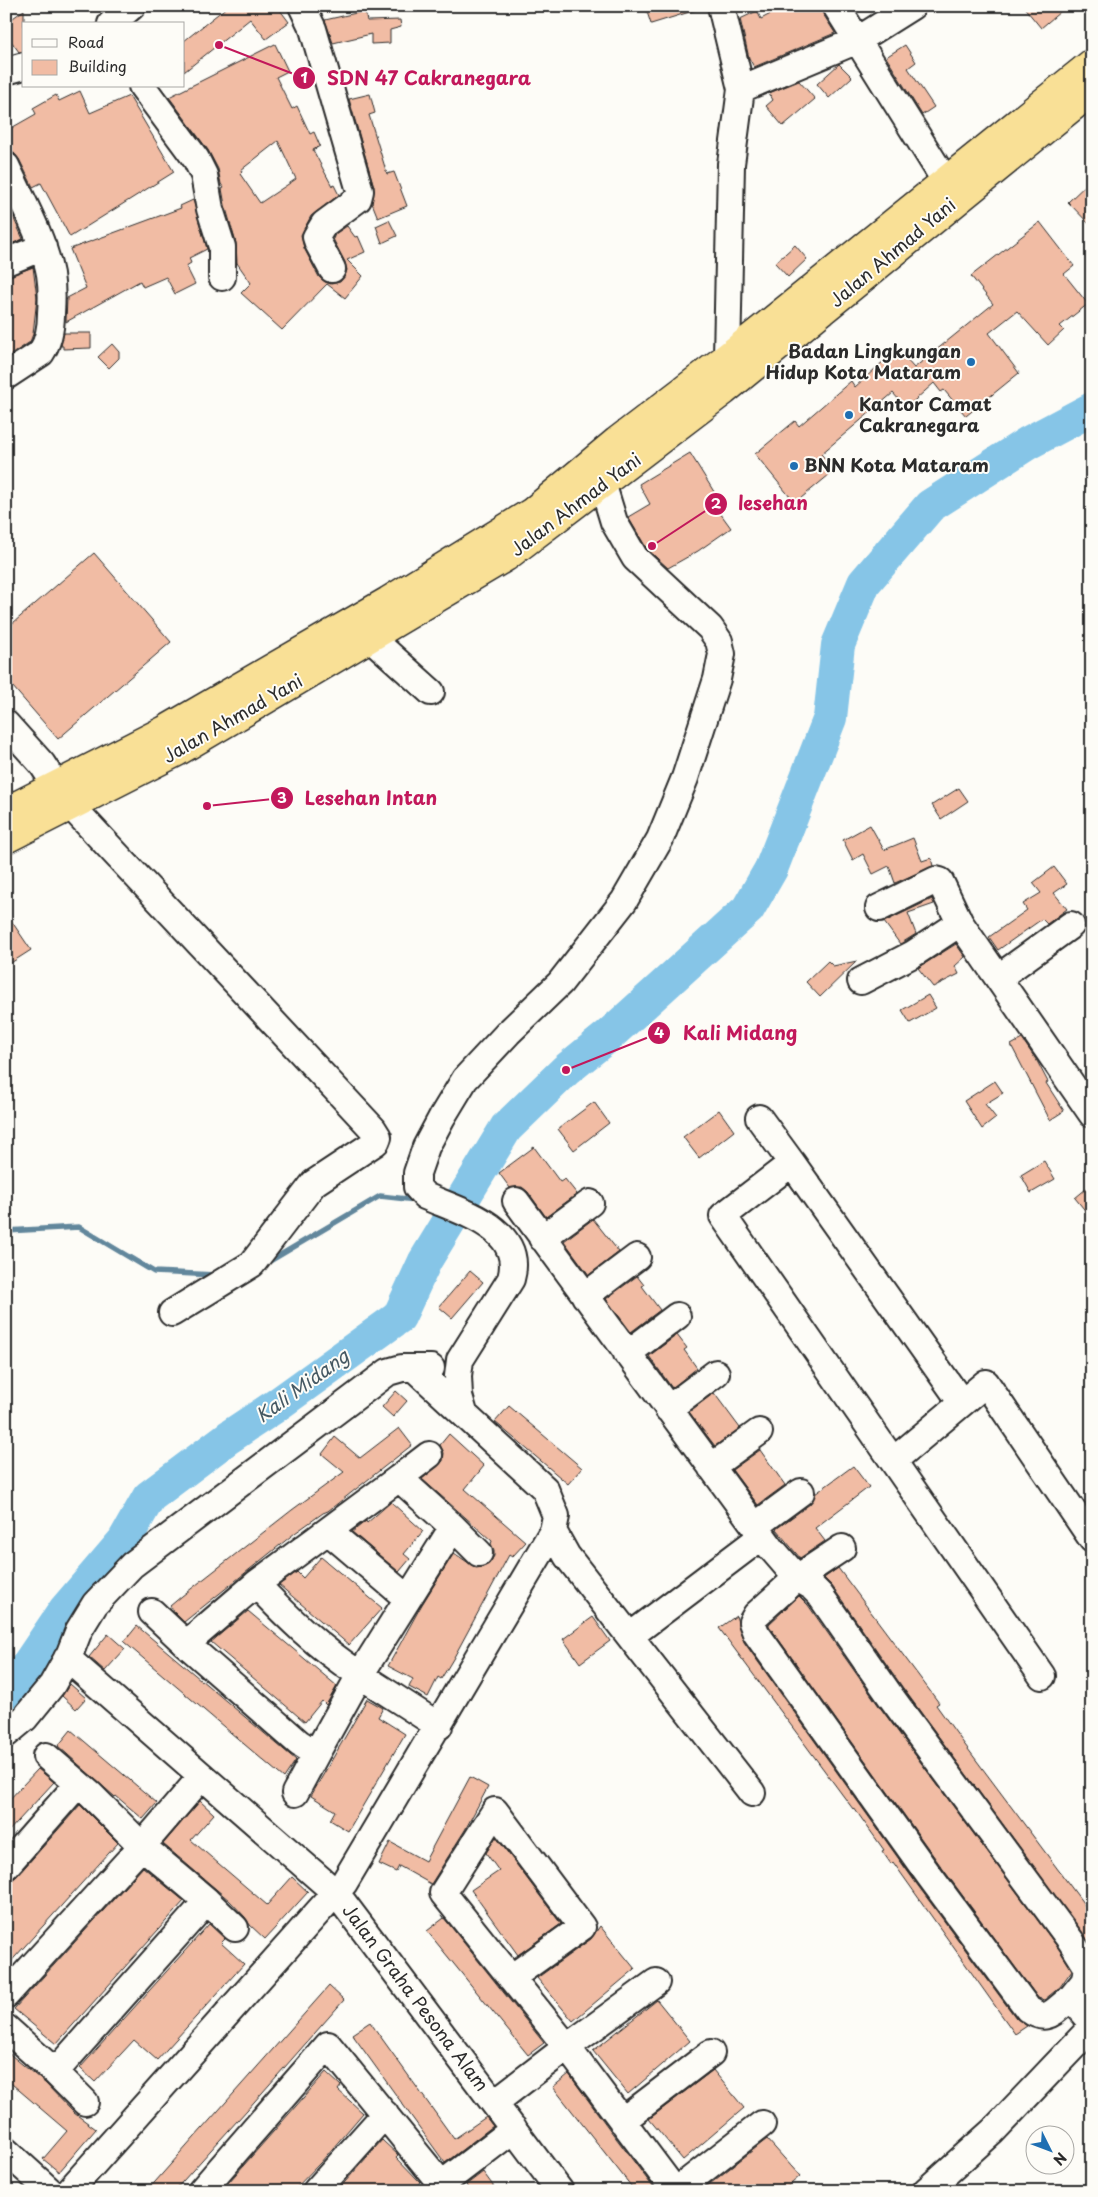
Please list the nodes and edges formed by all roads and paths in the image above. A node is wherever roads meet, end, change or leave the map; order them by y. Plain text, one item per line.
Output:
1 (132, 6) edge
2 (302, 6) edge
3 (721, 6) edge
4 (836, 6) edge
5 (912, 6) edge
6 (113, 22) edge
7 (858, 40) junction
8 (1092, 64) edge
9 (22, 67) edge
10 (6, 71) edge
11 (143, 88) edge
12 (741, 89) junction
13 (1092, 91) edge
14 (6, 166) edge
15 (946, 182) junction
16 (42, 247) junction
17 (6, 262) edge
18 (332, 269) dead end
19 (222, 277) dead end
20 (727, 357) junction
21 (6, 376) edge
22 (687, 403) junction
23 (603, 486) junction
24 (372, 638) junction
25 (431, 692) dead end
26 (6, 724) edge
27 (171, 741) junction
28 (64, 797) junction
29 (6, 811) edge
30 (6, 839) edge
31 (879, 908) dead end
32 (960, 923) junction
33 (1071, 925) dead end
34 (998, 978) junction
35 (861, 981) dead end
36 (1092, 1114) edge
37 (759, 1118) dead end
38 (792, 1163) junction
39 (516, 1201) dead end
40 (590, 1203) dead end
41 (542, 1238) junction
42 (637, 1257) dead end
43 (584, 1296) junction
44 (172, 1313) dead end
45 (678, 1316) dead end
46 (627, 1354) junction
47 (460, 1360) junction
48 (414, 1368) junction
49 (716, 1373) dead end
50 (962, 1403) junction
51 (668, 1409) junction
52 (464, 1412) junction
53 (759, 1432) dead end
54 (428, 1455) dead end
55 (893, 1461) junction
56 (711, 1467) junction
57 (399, 1478) junction
58 (801, 1492) dead end
59 (453, 1527) junction
60 (328, 1531) junction
61 (553, 1531) junction
62 (754, 1534) junction
63 (1092, 1539) edge
64 (842, 1548) dead end
65 (479, 1552) dead end
66 (796, 1578) junction
67 (256, 1584) junction
68 (408, 1599) junction
69 (152, 1612) dead end
70 (630, 1636) junction
71 (186, 1644) junction
72 (67, 1658) junction
73 (360, 1675) junction
74 (1042, 1676) dead end
75 (439, 1726) junction
76 (6, 1734) edge
77 (316, 1754) junction
78 (46, 1756) dead end
79 (202, 1776) junction
80 (78, 1784) junction
81 (752, 1793) dead end
82 (295, 1794) dead end
83 (142, 1846) junction
84 (6, 1866) edge
85 (336, 1893) junction
86 (207, 1901) junction
87 (235, 1928) dead end
88 (511, 1978) junction
89 (656, 1982) dead end
90 (6, 1995) edge
91 (1071, 1998) junction
92 (1092, 2022) edge
93 (1092, 2027) edge
94 (6, 2028) edge
95 (566, 2047) junction
96 (711, 2053) dead end
97 (55, 2072) junction
98 (85, 2102) dead end
99 (494, 2103) junction
100 (385, 2114) junction
101 (622, 2121) junction
102 (762, 2124) dead end
103 (514, 2129) junction
104 (6, 2151) edge
105 (442, 2188) edge
106 (50, 2191) edge
107 (69, 2191) edge
108 (201, 2191) edge
109 (316, 2191) edge
110 (560, 2191) edge
111 (676, 2191) edge
112 (926, 2191) edge

1 - 6 street
2 - 18 street
3 - 12 street
4 - 7 street
5 - 7 street
7 - 12 street
7 - 15 street
8 - 15 highway
9 - 10 street
11 - 19 street
12 - 20 street
13 - 22 highway, Jalan Ahmad Yani
14 - 16 street
15 - 20 highway
16 - 17 street
16 - 21 street
20 - 22 highway
22 - 23 highway, Jalan Ahmad Yani
22 - 27 highway
23 - 24 highway, Jalan Ahmad Yani
23 - 47 street
24 - 25 street
24 - 27 highway, Jalan Ahmad Yani
26 - 28 street
27 - 28 highway, Jalan Ahmad Yani
28 - 29 highway
28 - 30 highway, Jalan Ahmad Yani
28 - 44 street
31 - 32 street
32 - 34 street
32 - 35 street
33 - 34 street
34 - 36 street
37 - 38 street
38 - 50 street
38 - 55 street
39 - 41 street
40 - 41 street
41 - 43 street
42 - 43 street
43 - 46 street
45 - 46 street
46 - 51 street
47 - 48 street
47 - 52 street
48 - 52 street
48 - 72 street
49 - 51 street
50 - 55 street
50 - 63 street
51 - 56 street
52 - 61 street
53 - 56 street
54 - 57 street
55 - 74 street
56 - 62 street
57 - 59 street
57 - 60 street
58 - 62 street
59 - 65 street
59 - 68 street
60 - 67 street
60 - 68 street
61 - 70 street
61 - 75 street
62 - 66 street
62 - 70 street
64 - 66 street
66 - 91 street
66 - 91 street
67 - 71 street
67 - 73 street
68 - 73 street
69 - 71 street
70 - 81 street
71 - 77 street
72 - 76 street
72 - 79 street, Jalan Graha Pesona Alam
73 - 75 street
73 - 77 street
75 - 85 street
77 - 82 street
78 - 80 street
79 - 83 street
79 - 85 street, Jalan Graha Pesona Alam
80 - 83 street
80 - 84 street
83 - 86 street
83 - 90 street
85 - 99 street, Jalan Graha Pesona Alam
85 - 107 street
86 - 87 street
86 - 97 street
88 - 88 street
88 - 95 street
89 - 95 street, Jalan Graha Pesona Alam
91 - 92 street
93 - 112 street
94 - 97 street
95 - 99 street, Jalan Graha Pesona Alam
95 - 101 street
96 - 101 street
97 - 98 street
99 - 103 street, Jalan Graha Pesona Alam
100 - 105 street
100 - 108 street
100 - 109 street
101 - 111 street
102 - 111 street
103 - 105 street
103 - 110 street, Jalan Graha Pesona Alam
104 - 106 street

